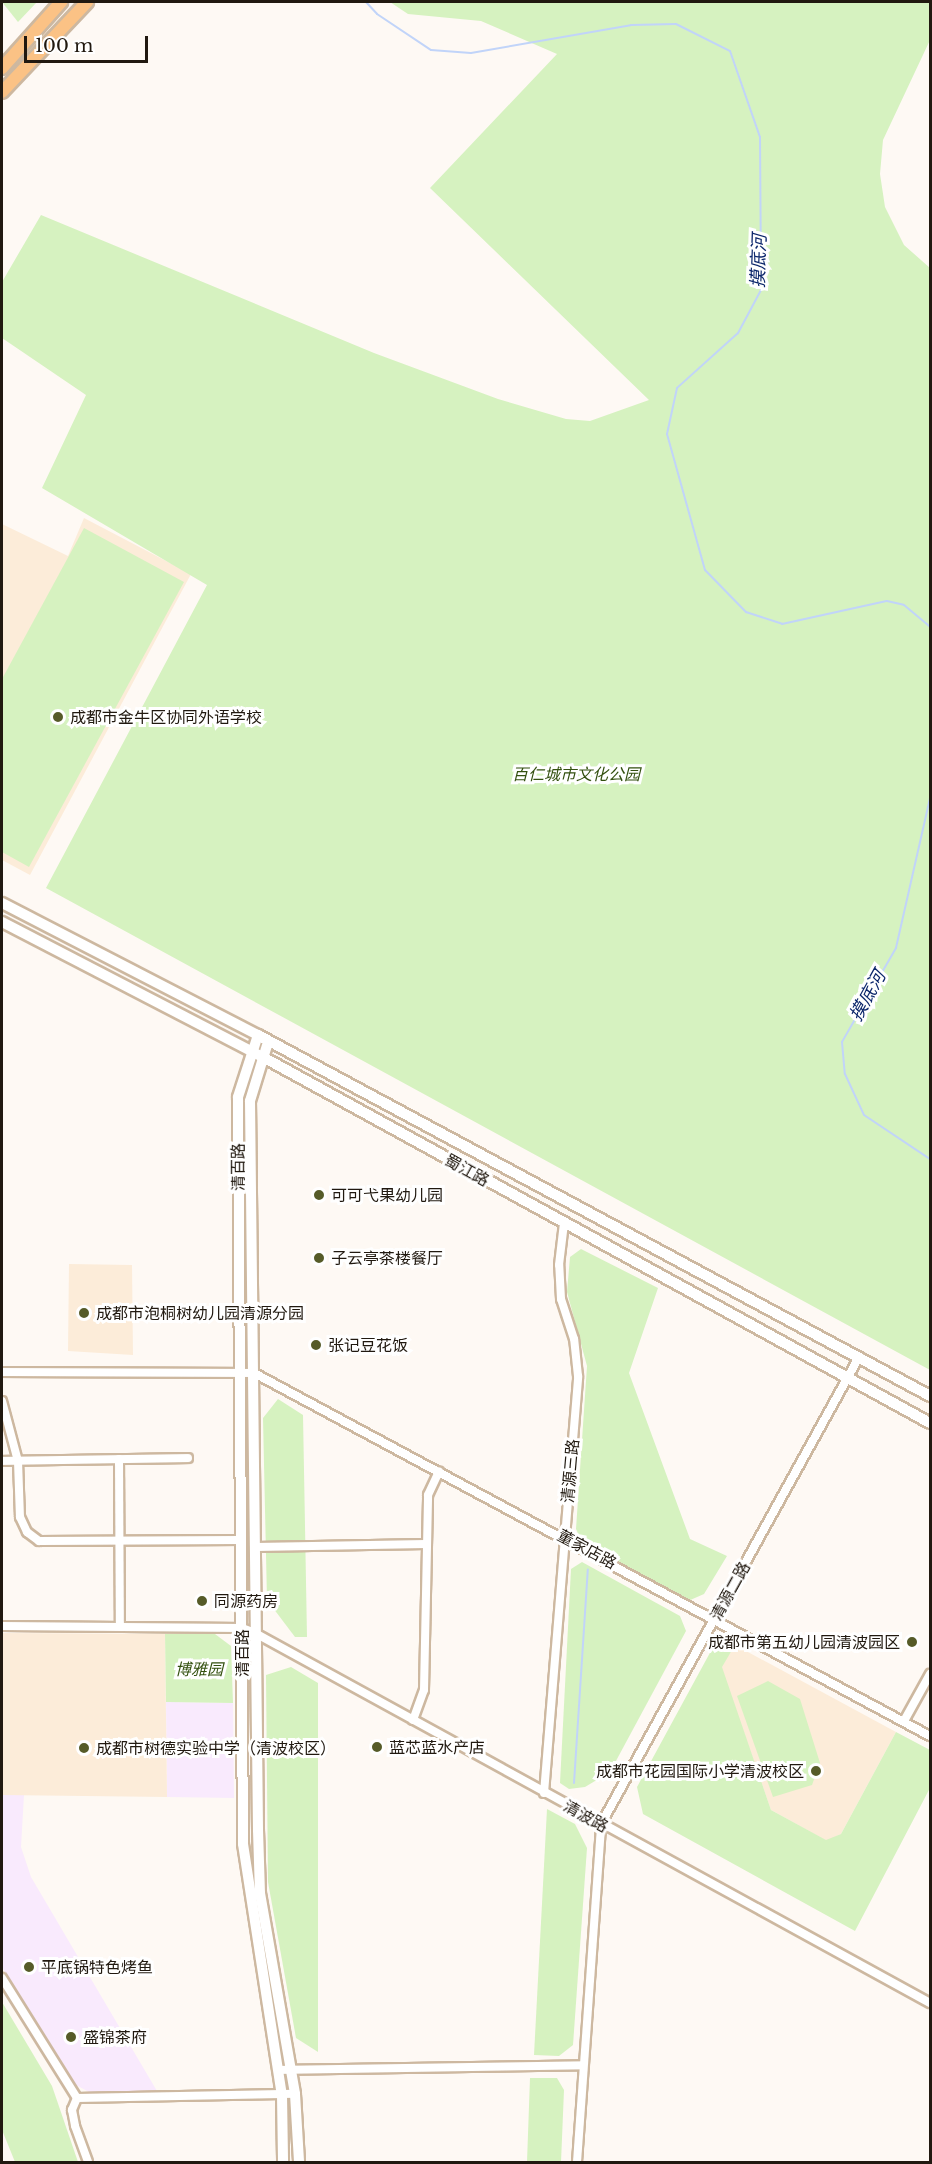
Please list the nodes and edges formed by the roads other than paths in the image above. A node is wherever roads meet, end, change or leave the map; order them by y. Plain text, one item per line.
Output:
1 (61, 2) edge
2 (87, 2) edge
3 (2, 68) edge
4 (2, 93) edge
5 (2, 903) edge
6 (2, 922) edge
7 (258, 1035) junction
8 (268, 1042) junction
9 (250, 1050) junction
10 (261, 1056) junction
11 (564, 1223) junction
12 (859, 1358) junction
13 (2, 1372) edge
14 (239, 1373) junction
15 (254, 1373) junction
16 (847, 1378) junction
17 (930, 1396) edge
18 (2, 1401) edge
19 (930, 1423) edge
20 (188, 1458) dead end
21 (119, 1459) junction
22 (2, 1461) edge
23 (18, 1461) junction
24 (439, 1471) junction
25 (565, 1538) junction
26 (241, 1540) junction
27 (119, 1541) junction
28 (426, 1544) junction
29 (256, 1547) junction
30 (714, 1619) junction
31 (2, 1626) edge
32 (120, 1626) junction
33 (242, 1628) junction
34 (255, 1633) junction
35 (930, 1674) edge
36 (413, 1720) junction
37 (904, 1721) junction
38 (930, 1736) edge
39 (544, 1793) junction
40 (601, 1824) junction
41 (2, 1978) edge
42 (930, 2003) edge
43 (584, 2065) junction
44 (278, 2070) junction
45 (291, 2070) junction
46 (294, 2094) junction
47 (282, 2095) junction
48 (77, 2098) junction
49 (87, 2163) edge
50 (283, 2163) edge
51 (299, 2163) edge
52 (577, 2163) edge

1 - 3 main road
2 - 4 main road
5 - 7 street, 蜀江路
6 - 9 street, 蜀江路
7 - 8 street, 蜀江路
7 - 9 street, 清百路
8 - 10 street, 清百路
8 - 12 street, 蜀江路
9 - 10 street, 蜀江路
9 - 14 street, 清百路
10 - 11 street, 蜀江路
10 - 15 street, 清百路
11 - 16 street, 蜀江路
11 - 25 street, 清源三路
12 - 16 street, 清源二路
12 - 17 street, 蜀江路
13 - 14 street, 董家店路
14 - 15 street, 董家店路
14 - 26 street, 清百路
15 - 24 street, 董家店路
15 - 29 street, 清百路
16 - 19 street, 蜀江路
16 - 30 street, 清源二路
18 - 23 street
20 - 21 street
21 - 23 street
21 - 27 street
22 - 23 street
23 - 27 street
24 - 25 street, 董家店路
24 - 28 street
25 - 30 street, 董家店路
25 - 39 street, 清源三路
26 - 27 street
26 - 33 street, 清百路
27 - 32 street
28 - 29 street
28 - 36 street
29 - 34 street, 清百路
30 - 37 street, 董家店路
30 - 40 street, 清源二路
31 - 32 street
32 - 33 street
33 - 34 street, 清波路
33 - 44 street, 清百路
34 - 36 street, 清波路
34 - 45 street, 清百路
35 - 37 street
36 - 39 street, 清波路
37 - 38 street, 董家店路
39 - 40 street, 清波路
40 - 42 street, 清波路
40 - 43 street
41 - 48 street
43 - 45 street
43 - 52 street
44 - 45 street
44 - 47 street, 清百路
45 - 46 street, 清百路
46 - 47 street
46 - 51 street, 清百路
47 - 48 street
47 - 50 street, 清百路
48 - 49 street

